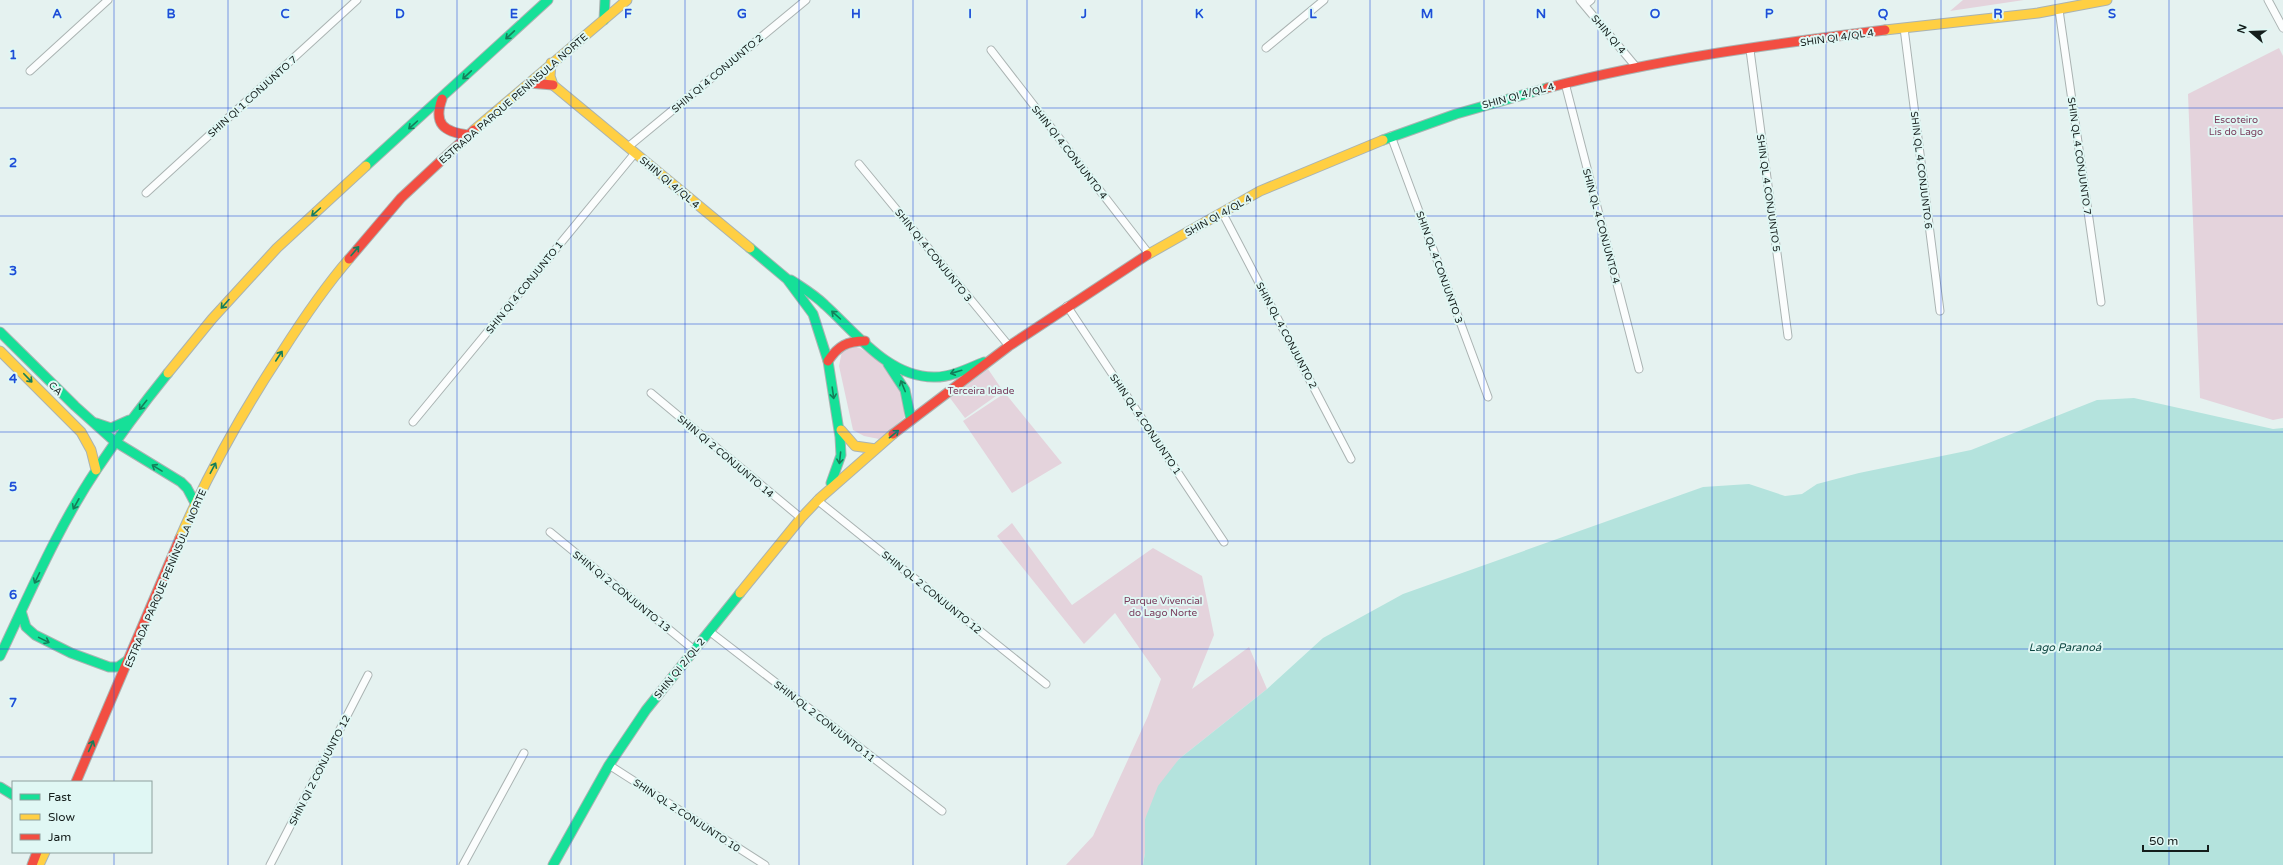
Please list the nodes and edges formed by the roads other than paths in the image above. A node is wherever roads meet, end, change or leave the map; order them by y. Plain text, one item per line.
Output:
1 (108, 0) edge
2 (357, 0) edge
3 (548, 0) edge
4 (605, 0) edge
5 (627, 0) edge
6 (806, 0) edge
7 (1324, 0) edge
8 (1591, 0) edge
9 (2107, 0) edge
10 (2268, 0) edge
11 (1582, 3) edge
12 (2059, 10) junction
13 (604, 20) junction
14 (1904, 28) junction
15 (2283, 28) edge
16 (1266, 48) dead end
17 (991, 50) dead end
18 (1750, 50) junction
19 (551, 63) junction
20 (1637, 68) junction
21 (30, 71) dead end
22 (529, 83) junction
23 (1565, 83) junction
24 (553, 85) junction
25 (442, 99) junction
26 (468, 135) junction
27 (1391, 136) junction
28 (631, 150) junction
29 (859, 164) dead end
30 (146, 193) dead end
31 (1222, 212) junction
32 (1149, 254) junction
33 (787, 279) junction
34 (2101, 302) dead end
35 (1067, 306) junction
36 (1940, 311) dead end
37 (0, 332) edge
38 (1788, 336) dead end
39 (865, 341) junction
40 (1009, 346) junction
41 (0, 350) edge
42 (884, 358) junction
43 (828, 361) junction
44 (988, 361) junction
45 (1639, 369) dead end
46 (651, 393) dead end
47 (1488, 397) dead end
48 (132, 418) junction
49 (911, 420) junction
50 (90, 421) junction
51 (413, 422) dead end
52 (838, 425) junction
53 (114, 441) junction
54 (876, 448) junction
55 (1352, 459) dead end
56 (96, 470) junction
57 (828, 488) junction
58 (817, 500) junction
59 (195, 502) junction
60 (801, 518) junction
61 (550, 532) dead end
62 (1224, 542) dead end
63 (21, 611) junction
64 (709, 631) junction
65 (694, 649) junction
66 (0, 656) edge
67 (130, 658) junction
68 (368, 675) dead end
69 (1046, 684) dead end
70 (524, 753) dead end
71 (609, 765) junction
72 (76, 781) edge
73 (0, 787) edge
74 (12, 794) edge
75 (942, 811) dead end
76 (37, 853) edge
77 (45, 853) edge
78 (32, 865) edge
79 (40, 865) edge
80 (270, 865) edge
81 (464, 865) edge
82 (553, 865) edge
83 (765, 865) edge

1 - 21 street
2 - 30 street, SHIN QI 1 CONJUNTO 7
3 -> 25 street
4 - 13 street
5 - 13 street, ESTRADA PARQUE PENÍNSULA NORTE
6 - 28 street, SHIN QI 4 CONJUNTO 2
7 - 16 street
8 - 11 street
9 - 12 street, SHIN QI 4/QL 4
10 - 15 street
11 - 20 street, SHIN QI 4
12 - 14 street, SHIN QI 4/QL 4
12 - 34 street, SHIN QL 4 CONJUNTO 7
13 - 19 street, ESTRADA PARQUE PENÍNSULA NORTE
14 - 18 street, SHIN QI 4/QL 4
14 - 36 street, SHIN QL 4 CONJUNTO 6
17 - 32 street, SHIN QI 4 CONJUNTO 4
18 - 20 street, SHIN QI 4/QL 4
18 - 38 street, SHIN QL 4 CONJUNTO 5
19 - 22 street, ESTRADA PARQUE PENÍNSULA NORTE
19 - 24 street
20 - 23 street, SHIN QI 4/QL 4
22 - 24 street
22 - 26 street, ESTRADA PARQUE PENÍNSULA NORTE
23 - 27 street, SHIN QI 4/QL 4
23 - 45 street, SHIN QL 4 CONJUNTO 4
24 - 28 street, SHIN QI 4/QL 4
25 - 26 street
25 -> 48 street
59 -> 26 street, ESTRADA PARQUE PENÍNSULA NORTE
27 - 31 street, SHIN QI 4/QL 4
27 - 47 street, SHIN QL 4 CONJUNTO 3
28 - 33 street, SHIN QI 4/QL 4
28 - 51 street, SHIN QI 4 CONJUNTO 1
29 - 40 street, SHIN QI 4 CONJUNTO 3
31 - 32 street, SHIN QI 4/QL 4
31 - 55 street, SHIN QL 4 CONJUNTO 2
32 - 35 street, SHIN QI 4/QL 4
39 -> 33 street, SHIN QI 4/QL 4
33 - 43 street, SHIN QI 4/QL 4
35 - 40 street, SHIN QI 4/QL 4
35 - 62 street, SHIN QL 4 CONJUNTO 1
37 - 50 street, CA
39 - 42 street, SHIN QI 4/QL 4
39 - 43 street
40 - 44 street, SHIN QI 4/QL 4
41 -> 56 street, CA
44 -> 42 street, SHIN QI 4/QL 4
49 -> 42 street
43 -> 52 street, SHIN QI 4/QL 4
44 - 49 street, SHIN QI 4/QL 4
46 - 60 street, SHIN QI 2 CONJUNTO 14
48 - 50 street
48 - 53 street
54 -> 49 street, SHIN QI 4/QL 4
50 - 53 street, CA
52 - 54 street
52 -> 57 street, SHIN QI 2/QL 2
53 - 56 street
59 -> 53 street, CA
54 - 57 street, SHIN QI 2/QL 2
56 -> 63 street
57 - 58 street, SHIN QI 2/QL 2
58 - 60 street, SHIN QI 2/QL 2
58 - 69 street, SHIN QL 2 CONJUNTO 12
59 - 67 street, ESTRADA PARQUE PENÍNSULA NORTE
60 - 64 street, SHIN QI 2/QL 2
61 - 65 street, SHIN QI 2 CONJUNTO 13
63 - 66 street
63 -> 67 street
64 - 65 street, SHIN QI 2/QL 2
64 - 75 street, SHIN QL 2 CONJUNTO 11
65 - 71 street, SHIN QI 2/QL 2
72 -> 67 street, ESTRADA PARQUE PENÍNSULA NORTE
68 - 80 street, SHIN QI 2 CONJUNTO 12
70 - 81 street
71 - 82 street, SHIN QI 2/QL 2
71 - 83 street, SHIN QL 2 CONJUNTO 10
73 - 74 street
76 - 78 street
77 - 79 street

